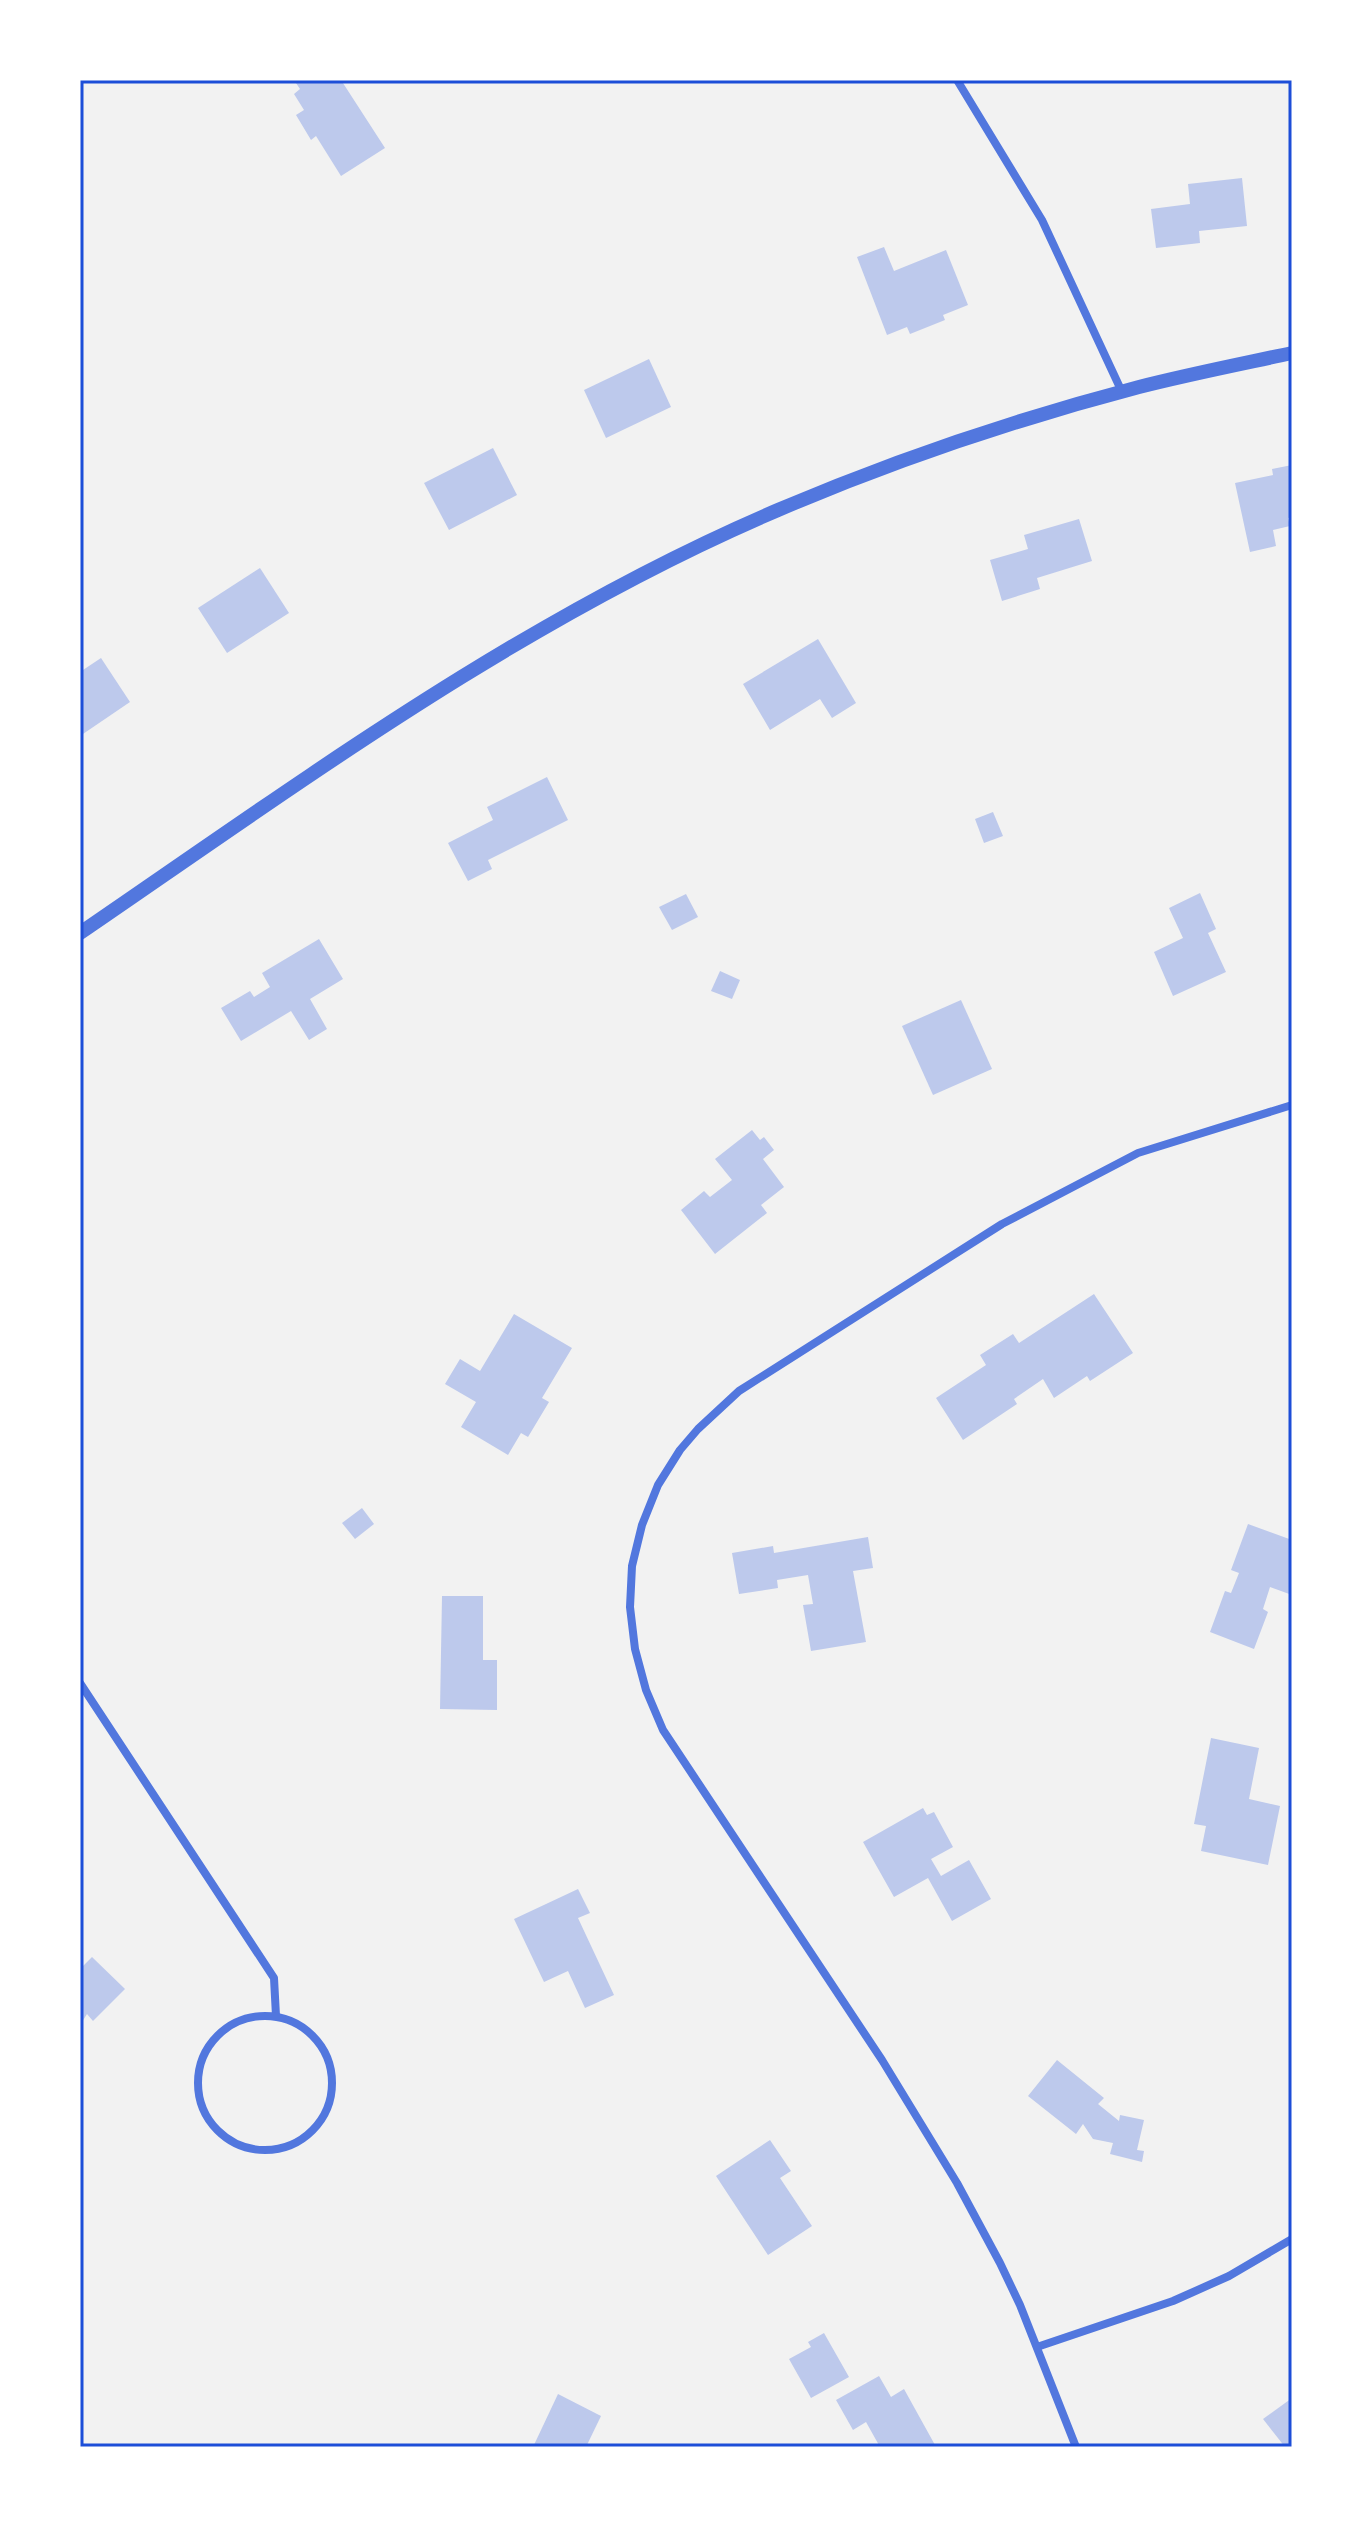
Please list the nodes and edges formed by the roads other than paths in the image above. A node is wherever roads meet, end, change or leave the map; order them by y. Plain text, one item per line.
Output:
1 (957, 80) edge
2 (1292, 353) edge
3 (1122, 392) junction
4 (80, 933) edge
5 (1292, 1105) edge
6 (80, 1683) edge
7 (276, 2016) junction
8 (1292, 2239) edge
9 (1037, 2347) junction
10 (1076, 2447) edge

1 - 3 street
2 - 3 street
3 - 4 street
5 - 9 street
6 - 7 street
7 - 7 street
8 - 9 street
9 - 10 street

